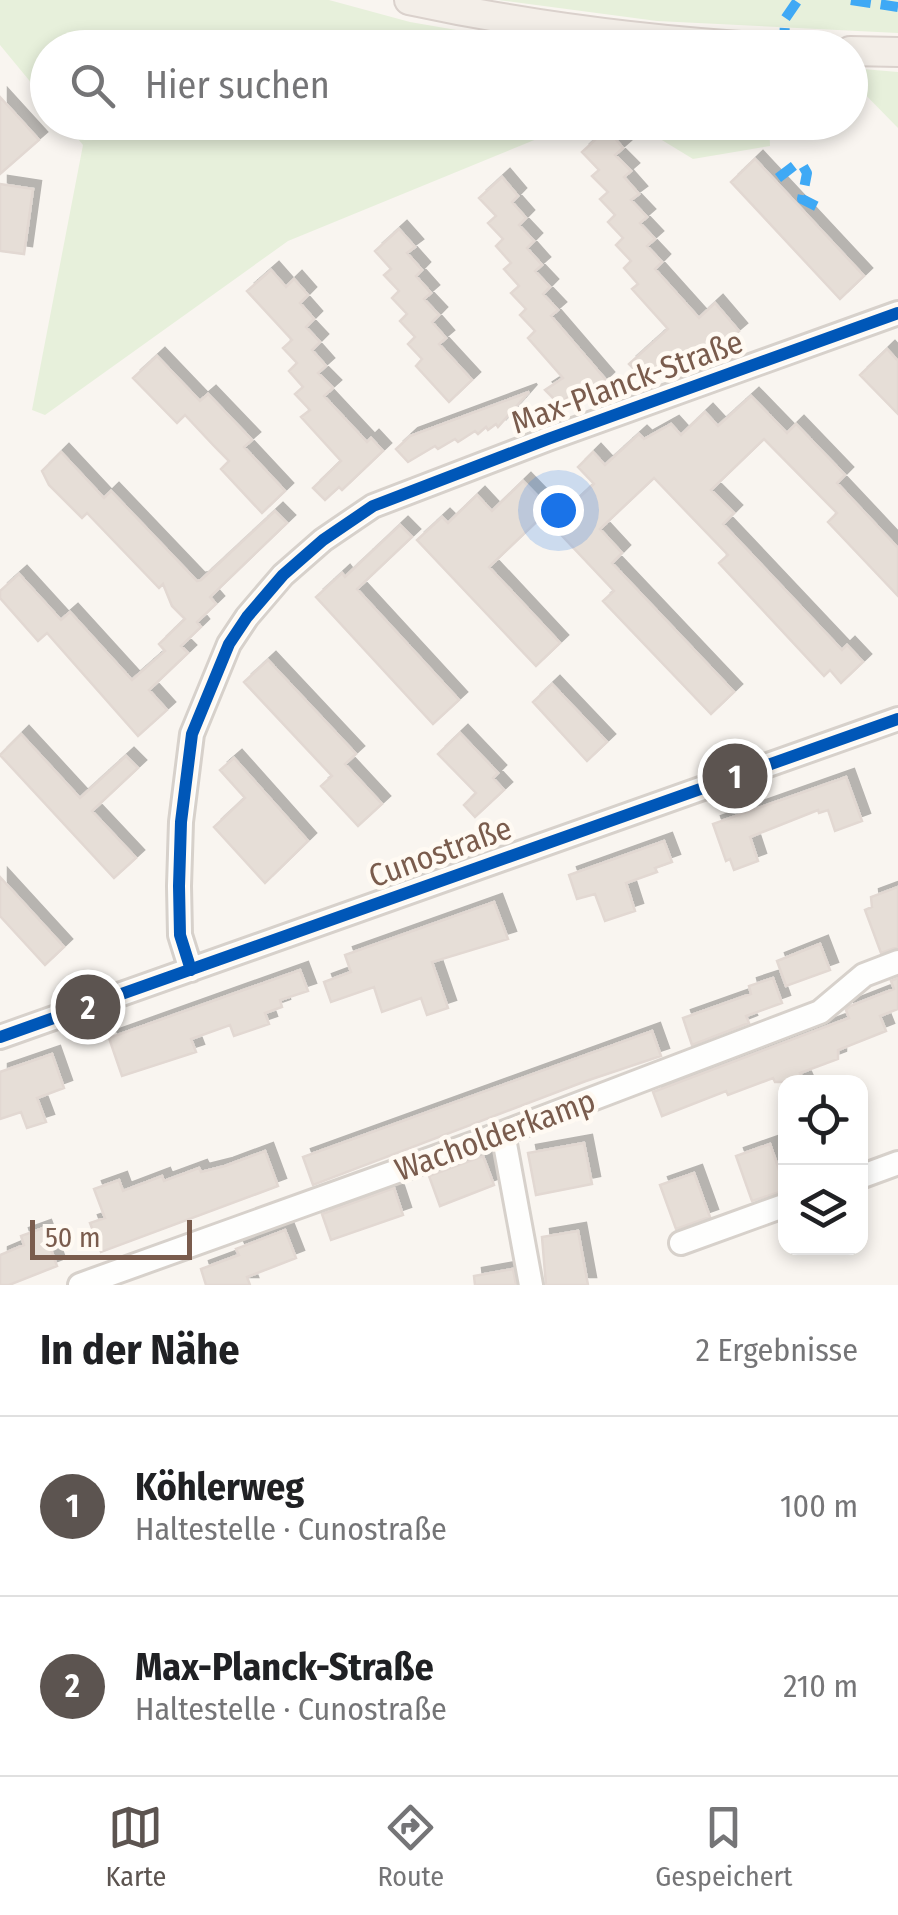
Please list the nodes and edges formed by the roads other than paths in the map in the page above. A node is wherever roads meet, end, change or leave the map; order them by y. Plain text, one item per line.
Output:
1 (419, 1) edge
2 (579, 30) edge
3 (868, 51) edge
4 (898, 52) edge
5 (898, 313) edge
6 (898, 719) edge
7 (898, 962) edge
8 (190, 970) junction
9 (0, 1037) edge
10 (503, 1133) junction
11 (898, 1163) edge
12 (868, 1174) edge
13 (778, 1207) edge
14 (681, 1243) dead end
15 (80, 1285) edge
16 (531, 1285) edge

1 - 2 main road
3 - 4 main road
5 - 8 street, Max-Planck-Straße
6 - 8 street, Cunostraße
7 - 10 street, Wacholderkamp
8 - 9 street, Cunostraße
10 - 15 street, Wacholderkamp
10 - 16 street
11 - 12 street
13 - 14 street

